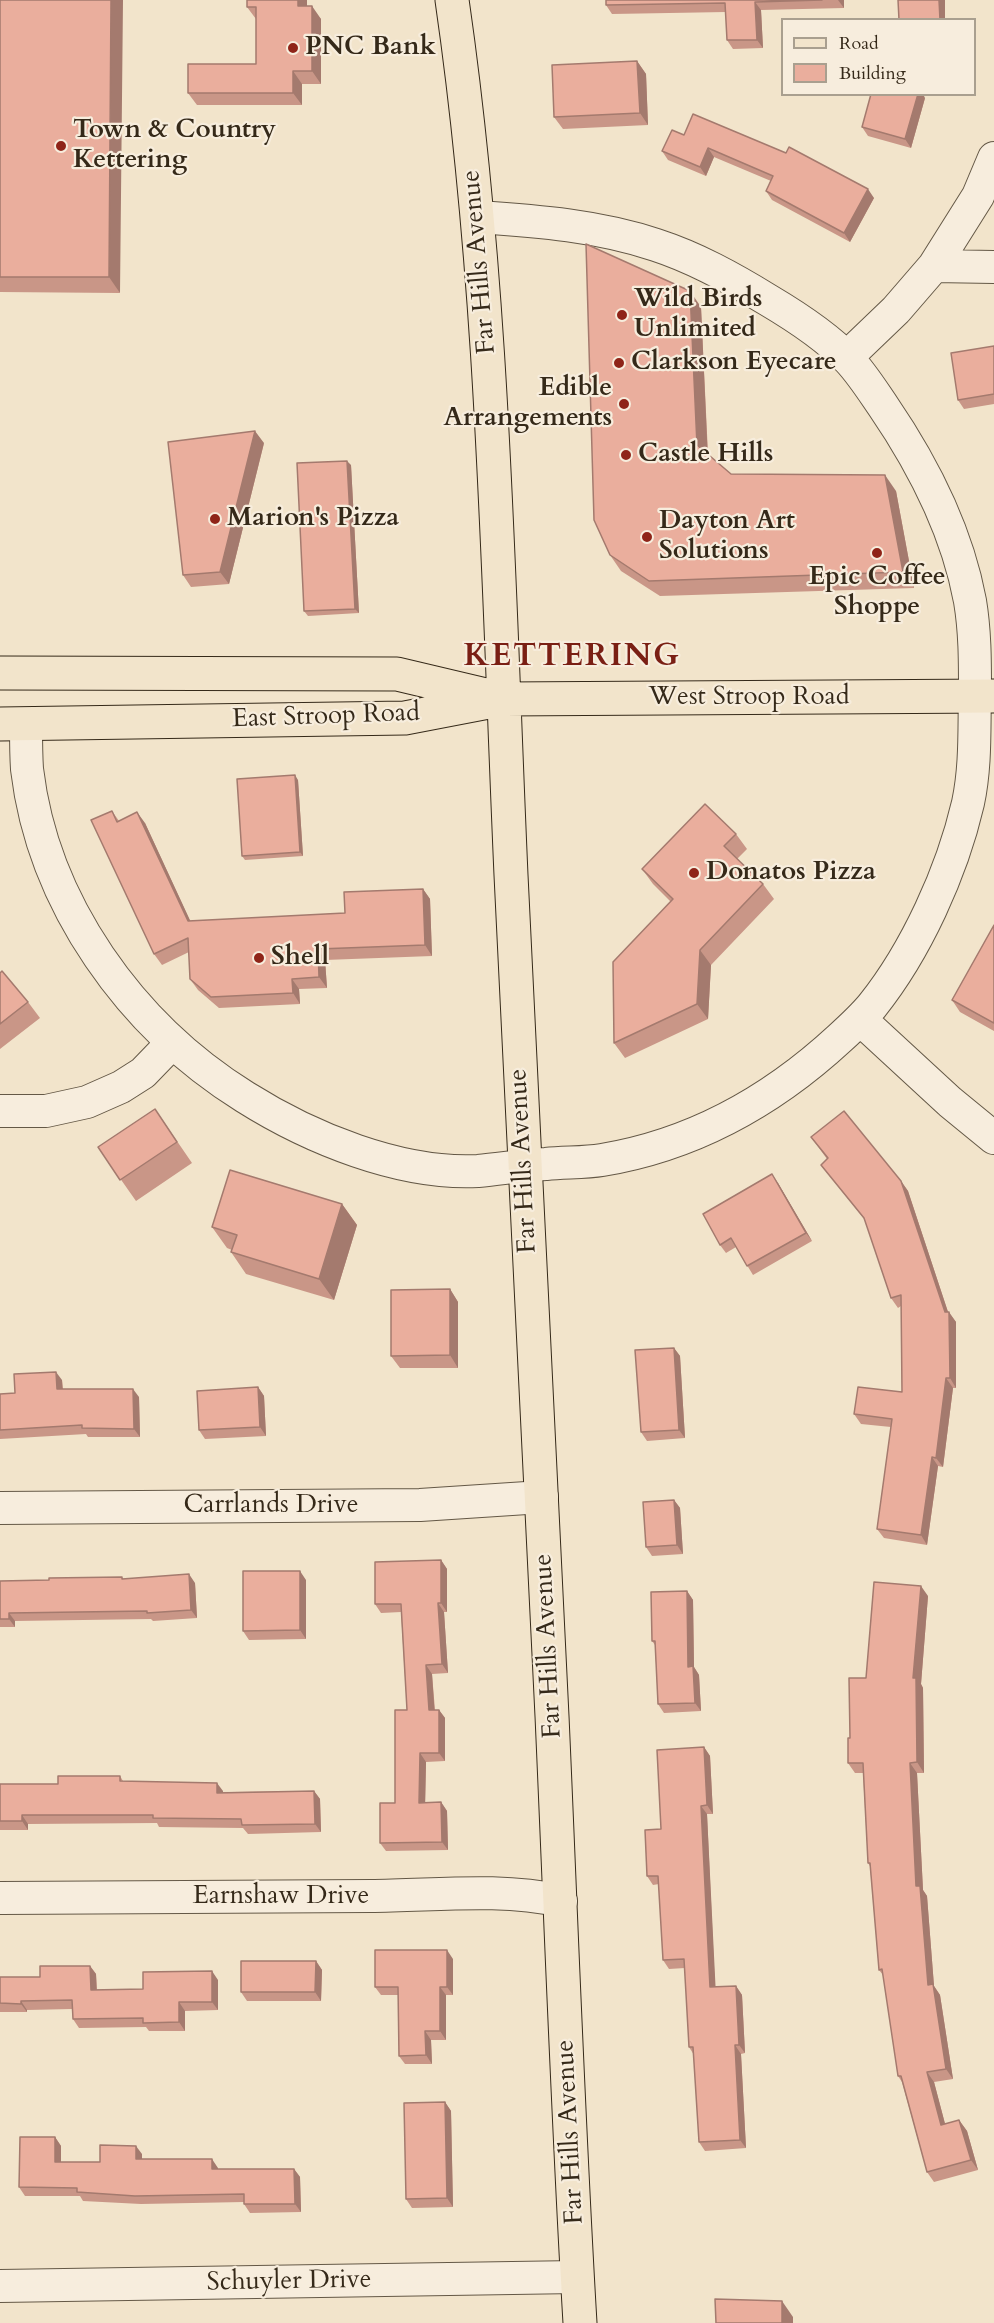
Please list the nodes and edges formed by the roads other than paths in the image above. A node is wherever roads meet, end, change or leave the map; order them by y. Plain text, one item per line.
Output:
1 (452, 0) edge
2 (994, 158) edge
3 (478, 217) junction
4 (934, 266) junction
5 (994, 267) edge
6 (847, 357) junction
7 (0, 673) edge
8 (984, 696) edge
9 (504, 699) junction
10 (13, 724) edge
11 (860, 1019) junction
12 (172, 1043) junction
13 (0, 1111) edge
14 (994, 1138) edge
15 (524, 1166) junction
16 (542, 1497) junction
17 (0, 1508) edge
18 (0, 1898) edge
19 (561, 1901) junction
20 (578, 2277) junction
21 (0, 2286) edge
22 (580, 2323) edge

1 - 3 main road, Far Hills Avenue
2 - 4 street
3 - 6 street
3 - 9 main road, Far Hills Avenue
4 - 5 street
4 - 6 street
6 - 8 street
7 - 9 main road, East Stroop Road
8 - 9 main road, West Stroop Road
8 - 11 street
9 - 10 main road, East Stroop Road
9 - 15 main road, Far Hills Avenue
10 - 12 street
11 - 14 street
11 - 15 street
12 - 13 street
12 - 15 street
15 - 16 main road, Far Hills Avenue
16 - 17 street, Carrlands Drive
16 - 19 main road, Far Hills Avenue
18 - 19 street, Earnshaw Drive
19 - 20 main road, Far Hills Avenue
20 - 21 street, Schuyler Drive
20 - 22 main road, Far Hills Avenue

